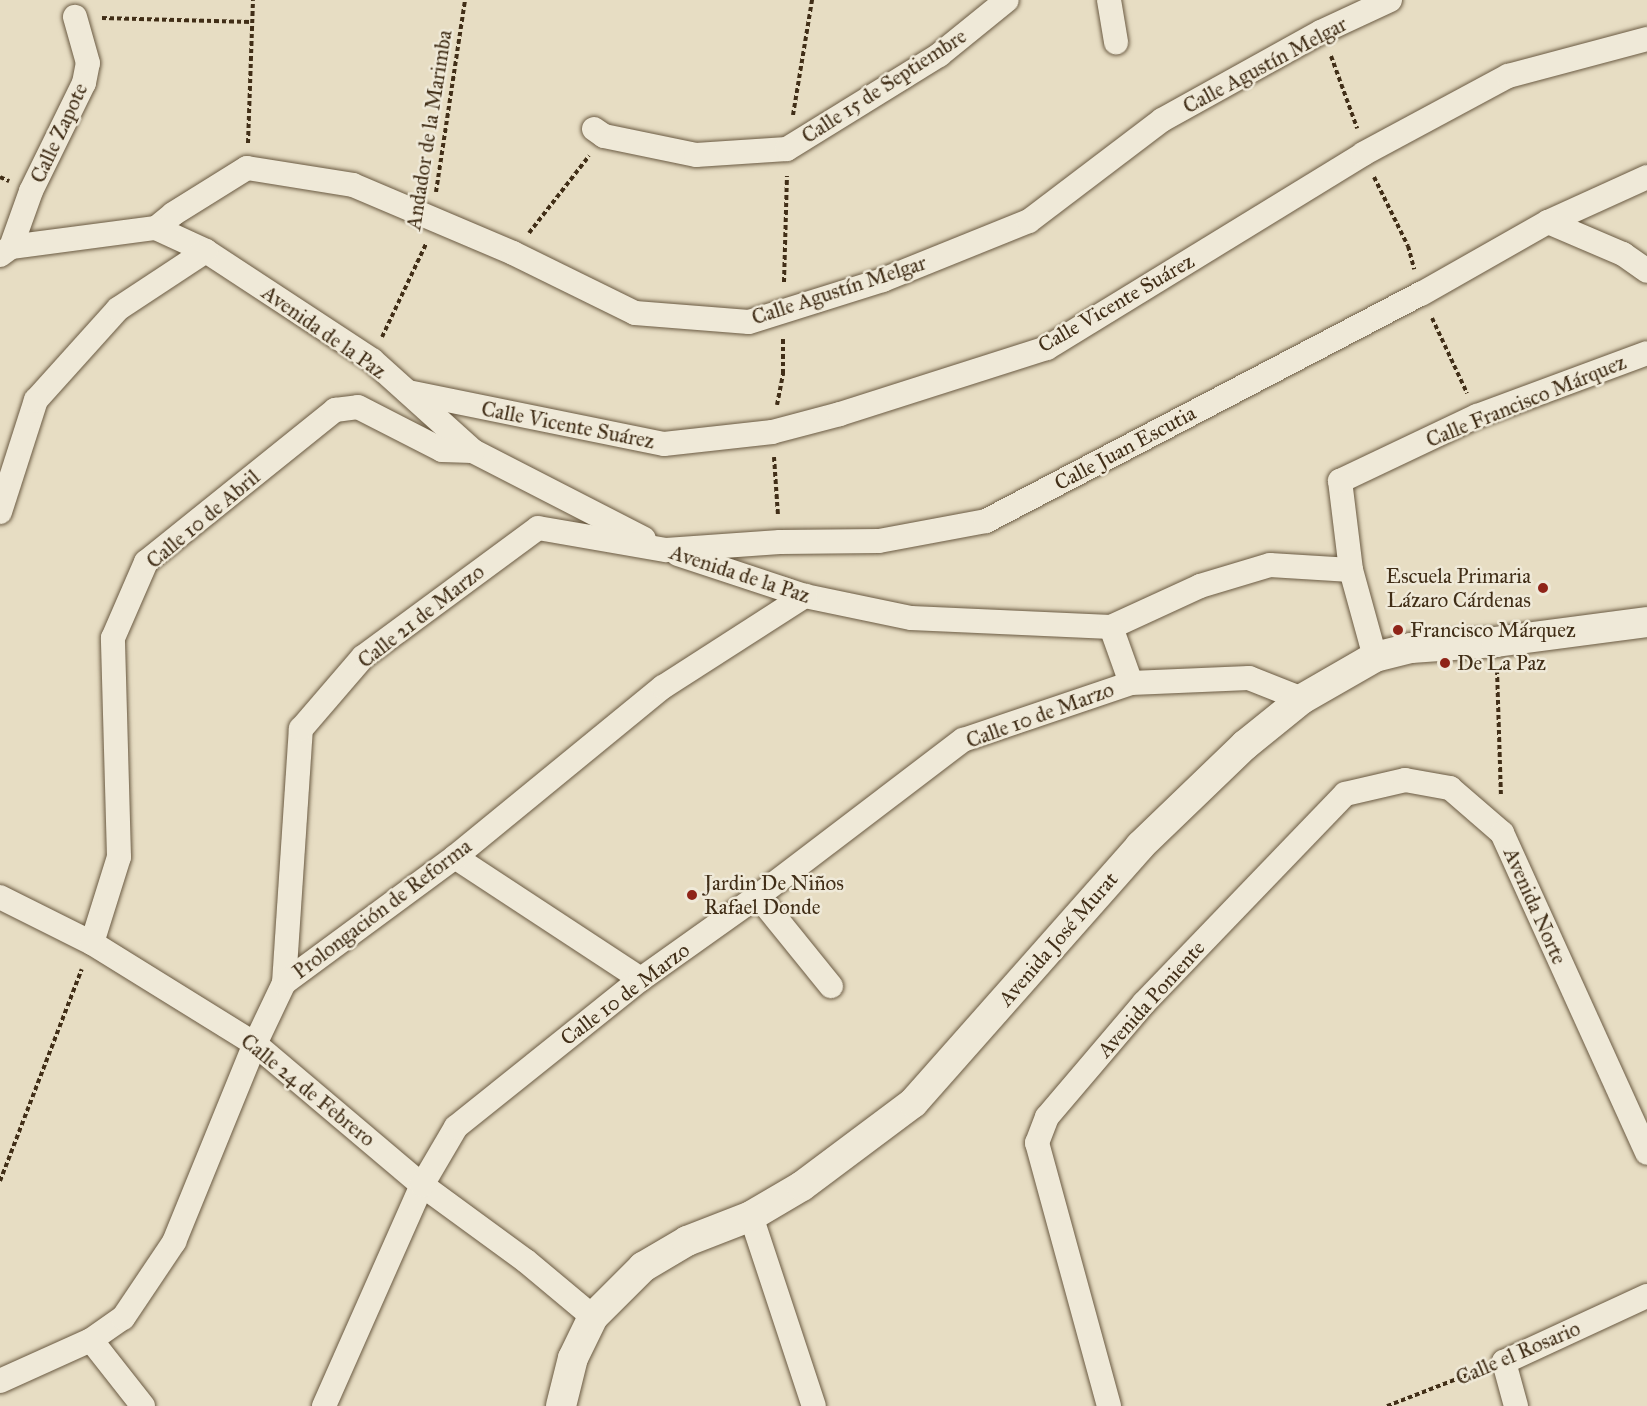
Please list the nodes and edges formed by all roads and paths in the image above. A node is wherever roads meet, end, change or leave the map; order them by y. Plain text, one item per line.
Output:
1 (253, 0) edge
2 (465, 0) edge
3 (812, 0) edge
4 (1007, 0) edge
5 (1109, 0) edge
6 (1390, 0) edge
7 (75, 17) joint
8 (251, 22) junction
9 (1322, 32) junction
10 (1647, 39) edge
11 (1116, 42) dead end
12 (599, 132) joint
13 (787, 149) junction
14 (1363, 154) junction
15 (247, 168) junction
16 (1647, 177) edge
17 (432, 218) junction
18 (1548, 222) junction
19 (156, 228) junction
20 (5, 251) edge
21 (206, 251) junction
22 (513, 254) junction
23 (1647, 271) edge
24 (1421, 294) junction
25 (784, 313) junction
26 (1647, 353) edge
27 (372, 360) junction
28 (405, 392) junction
29 (1477, 416) junction
30 (772, 432) junction
31 (473, 452) junction
32 (0, 512) edge
33 (780, 542) junction
34 (666, 550) junction
35 (1351, 570) junction
36 (805, 596) junction
37 (1647, 622) edge
38 (1111, 627) junction
39 (1496, 642) junction
40 (1375, 657) junction
41 (1131, 683) junction
42 (1302, 699) junction
43 (1502, 833) junction
44 (455, 857) junction
45 (758, 896) junction
46 (0, 897) edge
47 (92, 943) junction
48 (641, 978) junction
49 (284, 982) junction
50 (831, 986) dead end
51 (255, 1044) junction
52 (1647, 1153) edge
53 (0, 1181) edge
54 (422, 1185) junction
55 (751, 1216) junction
56 (1647, 1296) edge
57 (593, 1317) junction
58 (91, 1340) junction
59 (1504, 1362) junction
60 (0, 1381) edge
61 (321, 1404) edge
62 (143, 1406) edge
63 (561, 1406) edge
64 (814, 1406) edge
65 (1109, 1406) edge
66 (1387, 1406) edge
67 (1516, 1406) edge

1 - 8 path
2 - 17 path, Andador de la Marimba
3 - 13 path
4 - 13 street, Calle 15 de Septiembre
5 - 11 street
6 - 9 street, Calle Agustín Melgar
7 - 8 path
7 - 20 street, Calle Zapote
8 - 15 path
9 - 14 path
9 - 25 street, Calle Agustín Melgar
10 - 14 street, Calle Vicente Suárez
12 - 13 street
12 - 22 path
13 - 25 path
14 - 24 path
14 - 30 street, Calle Vicente Suárez
15 - 17 street, Calle Agustín Melgar
15 - 19 street
16 - 18 street, Calle Juan Escutia
17 - 22 street, Calle Agustín Melgar
17 - 27 path, Andador de la Marimba
18 - 23 street
18 - 24 street, Calle Juan Escutia
19 - 20 street
19 - 21 street, Avenida de la Paz
21 - 27 street, Avenida de la Paz
21 - 32 street
22 - 25 street, Calle Agustín Melgar
24 - 29 path
24 - 33 street, Calle Juan Escutia
25 - 30 path
26 - 29 street, Calle Francisco Márquez
27 - 28 street, Avenida de la Paz
28 - 30 street, Calle Vicente Suárez
28 - 31 street, Avenida de la Paz
29 - 35 street, Calle Francisco Márquez
30 - 33 path
31 - 34 street, Avenida de la Paz
31 - 47 street, Calle 10 de Abril
33 - 34 street, Calle Juan Escutia
34 - 36 street, Avenida de la Paz
34 - 49 street, Calle 21 de Marzo
35 - 38 street, Avenida de la Paz
35 - 40 street, Calle Francisco Márquez
36 - 38 street, Avenida de la Paz
36 - 44 street, Prolongación de Reforma
37 - 39 street, Avenida José Murat
38 - 41 street
39 - 40 street, Avenida José Murat
39 - 43 path, Avenida Norte
40 - 42 street, Avenida José Murat
41 - 42 street, Calle 10 de Marzo
41 - 45 street, Calle 10 de Marzo
42 - 55 street, Avenida José Murat
43 - 52 street, Avenida Norte
43 - 65 street, Avenida Poniente
44 - 48 street
44 - 49 street, Prolongación de Reforma
45 - 48 street, Calle 10 de Marzo
45 - 50 street
46 - 47 street, Calle 24 de Febrero
47 - 51 street, Calle 24 de Febrero
47 - 53 path
48 - 54 street, Calle 10 de Marzo
49 - 51 street, Prolongación de Reforma
51 - 54 street, Calle 24 de Febrero
51 - 58 street, Prolongación de Reforma
54 - 57 street, Calle 24 de Febrero
54 - 61 street, Calle 10 de Marzo
55 - 57 street, Avenida José Murat
55 - 64 street
56 - 59 street, Calle el Rosario
57 - 63 street, Avenida José Murat
58 - 60 street, Prolongación de Reforma
58 - 62 street
59 - 66 path, Calle el Rosario
59 - 67 street

